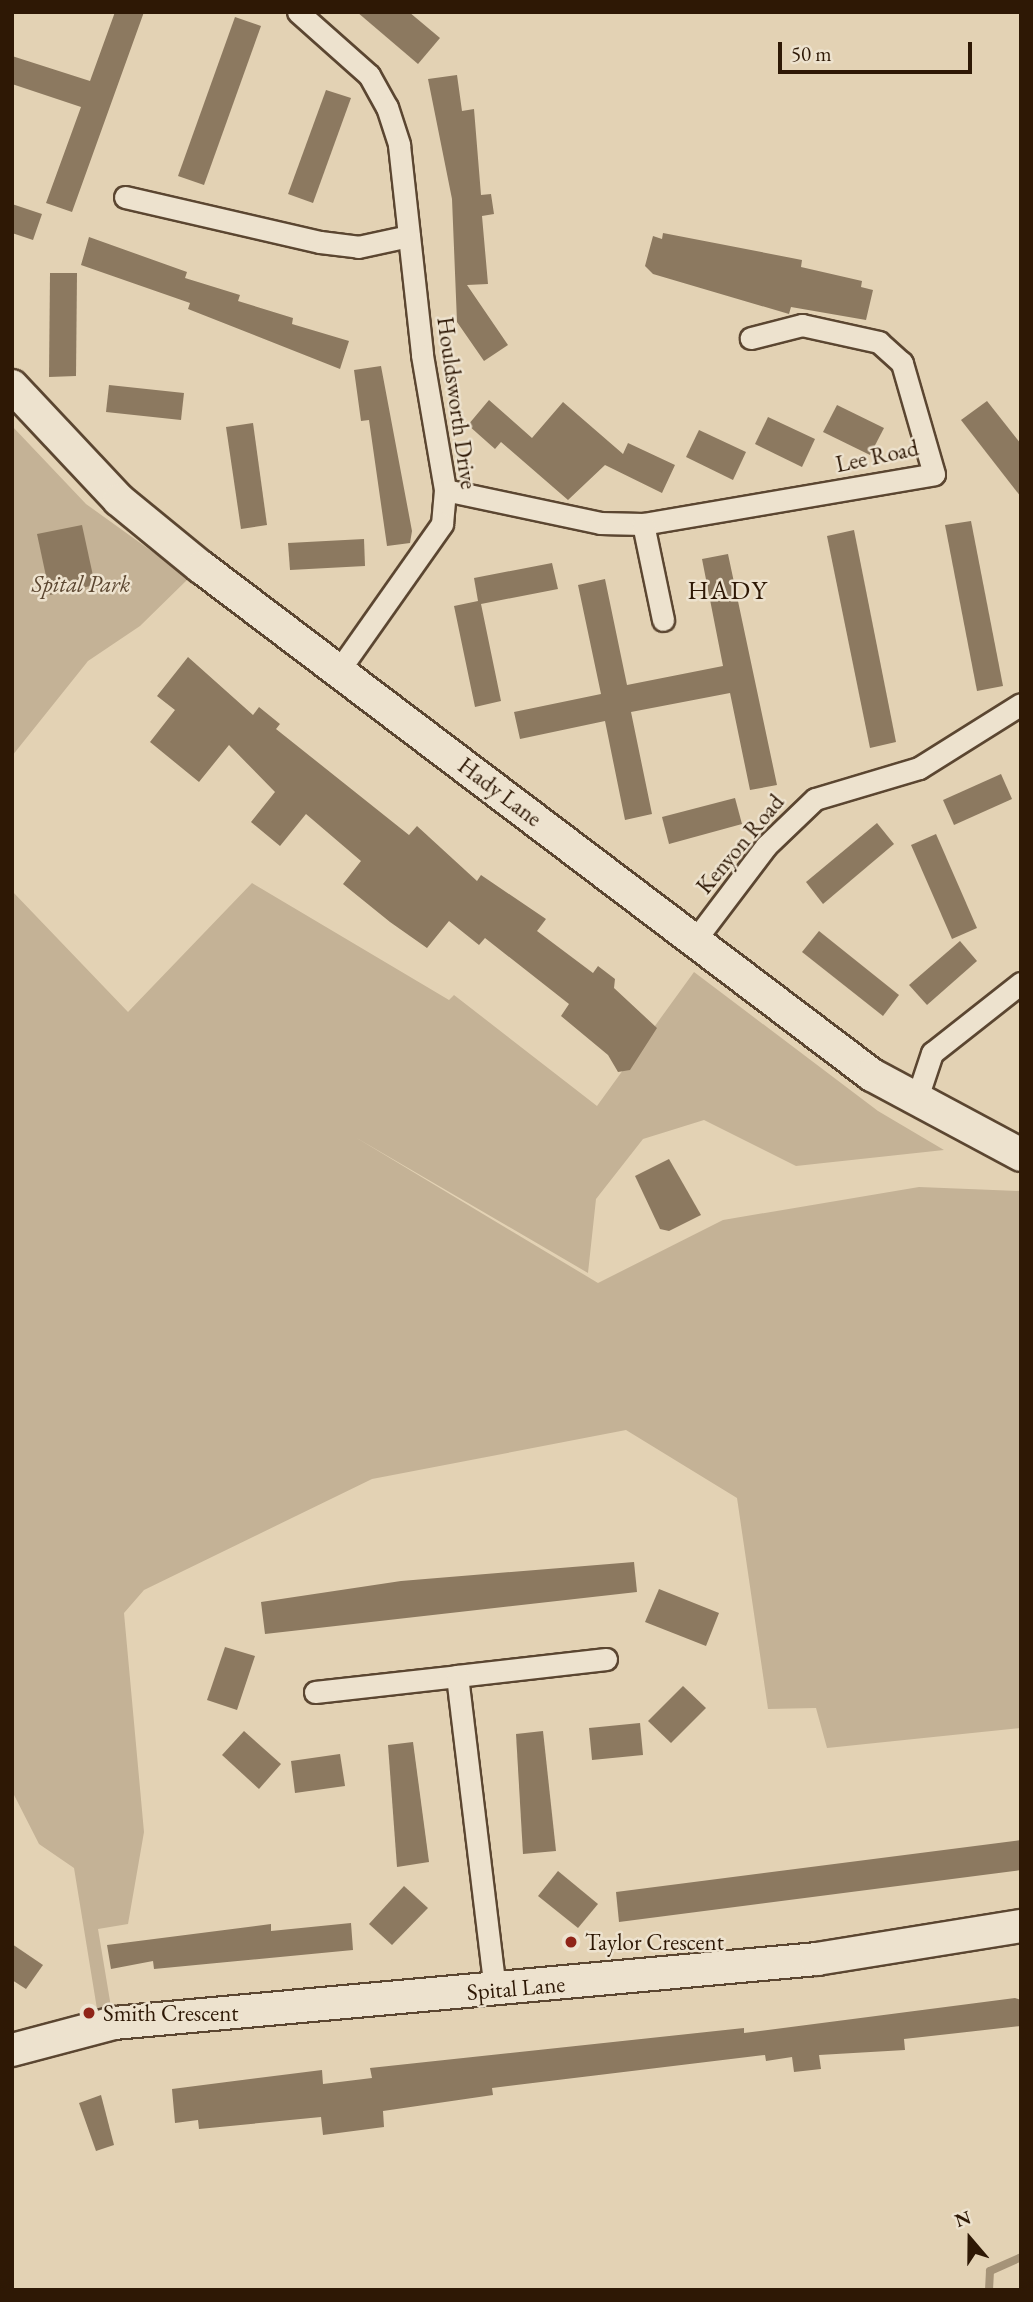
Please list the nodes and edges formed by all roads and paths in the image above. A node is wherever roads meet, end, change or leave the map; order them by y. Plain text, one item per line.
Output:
1 (298, 12) edge
2 (125, 197) dead end
3 (408, 236) junction
4 (751, 338) dead end
5 (12, 387) edge
6 (445, 491) junction
7 (643, 524) junction
8 (663, 620) dead end
9 (339, 670) junction
10 (1021, 704) edge
11 (695, 940) junction
12 (1021, 982) edge
13 (916, 1101) junction
14 (1021, 1155) edge
15 (606, 1659) dead end
16 (457, 1676) junction
17 (315, 1692) dead end
18 (1021, 1926) edge
19 (495, 1990) junction
20 (12, 2050) edge

1 - 3 street, Houldsworth Drive
2 - 3 street
3 - 6 street, Houldsworth Drive
4 - 7 street, Lee Road
5 - 9 street, Hady Lane
6 - 7 street, Lee Road
6 - 9 street, Houldsworth Drive
7 - 8 street
9 - 11 street, Hady Lane
10 - 11 street, Kenyon Road
11 - 13 street, Hady Lane
12 - 13 street
13 - 14 street, Hady Lane
15 - 16 street
16 - 17 street
16 - 19 street
18 - 19 street, Spital Lane
19 - 20 street, Spital Lane

